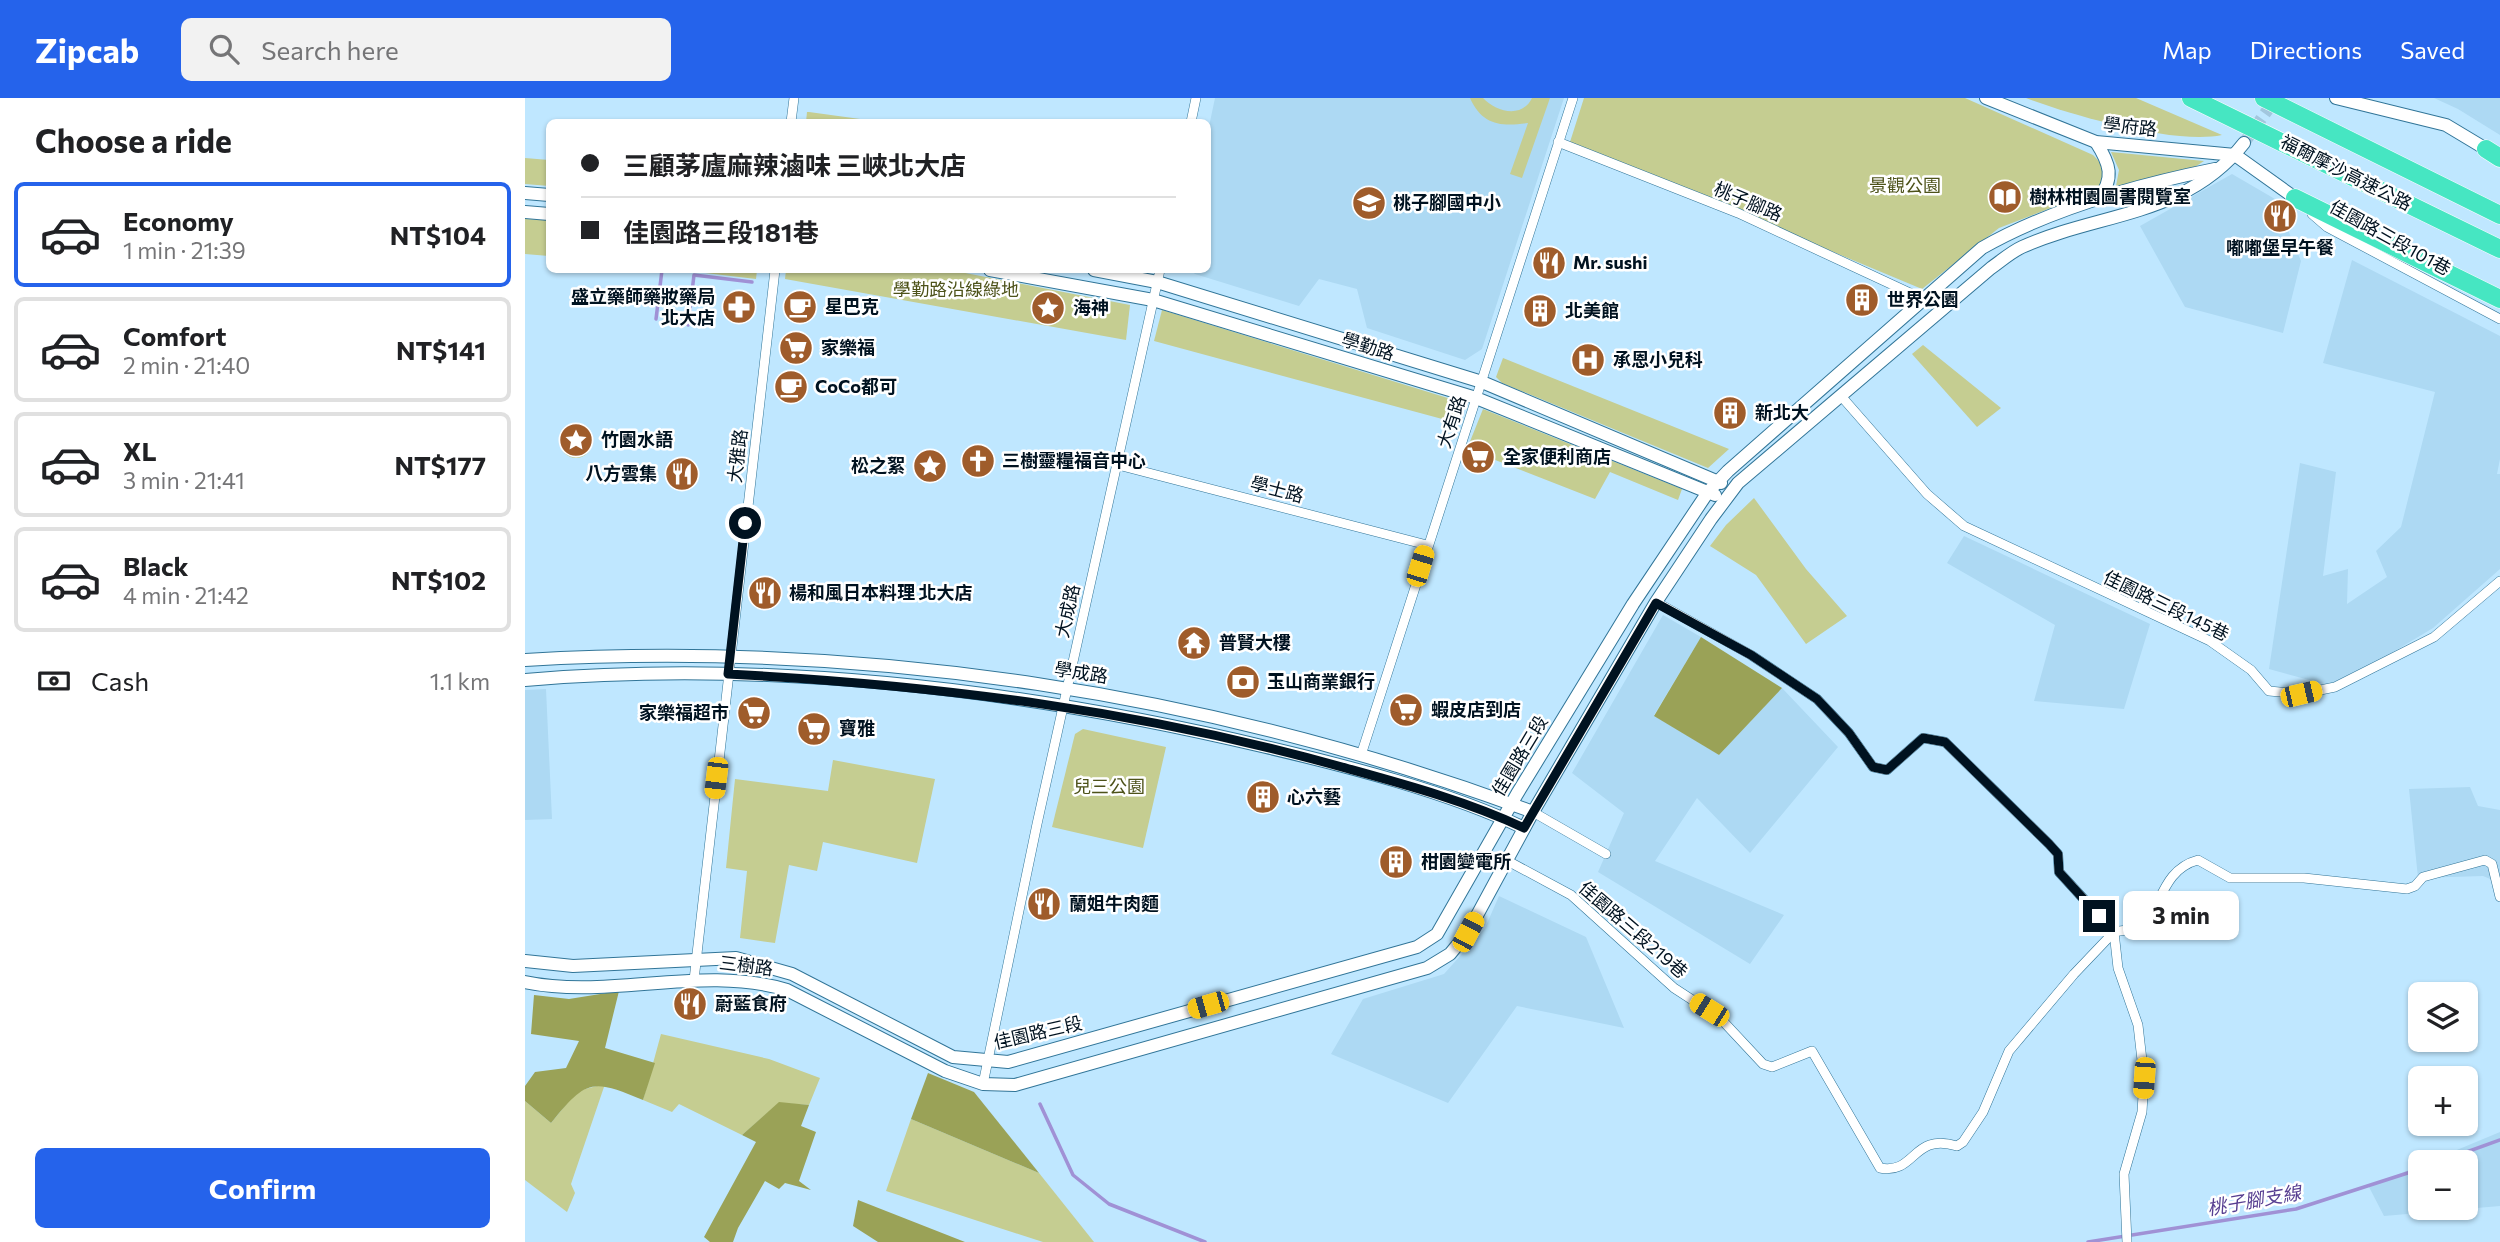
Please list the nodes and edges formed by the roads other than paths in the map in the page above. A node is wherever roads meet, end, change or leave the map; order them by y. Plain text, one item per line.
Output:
1 (794, 98) edge
2 (1196, 98) edge
3 (1573, 98) edge
4 (1986, 98) edge
5 (2191, 98) edge
6 (2264, 98) edge
7 (2336, 98) edge
8 (791, 119) edge
9 (1192, 119) edge
10 (1558, 142) junction
11 (2096, 142) junction
12 (2244, 143) tunnel mouth
13 (2495, 154) edge
14 (2235, 155) junction
15 (2219, 168) junction
16 (525, 193) edge
17 (546, 195) edge
18 (2295, 198) junction
19 (2098, 201) junction
20 (2403, 202) junction
21 (525, 212) edge
22 (546, 214) edge
23 (2500, 215) edge
24 (2500, 249) edge
25 (2500, 258) edge
26 (775, 273) edge
27 (1005, 273) edge
28 (1126, 273) edge
29 (1159, 276) edge
30 (1923, 299) junction
31 (2500, 299) edge
32 (1153, 300) junction
33 (2500, 319) edge
34 (1482, 382) junction
35 (1841, 396) junction
36 (1476, 398) junction
37 (1118, 465) junction
38 (1717, 480) junction
39 (1708, 492) junction
40 (1728, 495) junction
41 (1427, 545) junction
42 (2500, 581) edge
43 (1656, 603) junction
44 (730, 655) junction
45 (525, 660) edge
46 (728, 674) junction
47 (525, 680) edge
48 (1067, 688) junction
49 (1063, 706) junction
50 (1361, 755) junction
51 (1511, 804) junction
52 (1533, 812) junction
53 (1504, 818) junction
54 (1524, 828) junction
55 (1606, 854) dead end
56 (1506, 860) junction
57 (2500, 897) edge
58 (2114, 932) junction
59 (695, 958) junction
60 (525, 961) edge
61 (694, 980) junction
62 (525, 982) edge
63 (988, 1062) junction
64 (983, 1084) junction
65 (2127, 1242) edge

1 - 8 street
2 - 9 street
3 - 10 street, 大有路
4 - 11 street, 學府路
5 - 20 highway, 福爾摩沙高速公路
6 - 23 highway, 福爾摩沙高速公路
7 - 13 street
10 - 30 street, 桃子腳路
10 - 34 street, 大有路
11 - 14 street, 學府路
11 - 19 street
12 - 14 street, 佳園路三段
14 - 15 street, 佳園路三段
14 - 18 street, 佳園路三段101巷
15 - 19 street, 佳園路三段
15 - 35 street, 佳園路三段
16 - 17 street
18 - 31 highway
18 - 33 street, 佳園路三段101巷
19 - 30 street, 佳園路三段
20 - 24 highway, 福爾摩沙高速公路
20 - 25 highway
21 - 22 street
26 - 44 street, 大雅路
27 - 32 street, 學勤路
28 - 29 street, 學勤路
29 - 32 street, 大成路
29 - 34 street, 學勤路
30 - 38 street, 佳園路三段
32 - 36 street, 學勤路
32 - 37 street, 大成路
34 - 36 street, 大有路
34 - 38 street, 學勤路
35 - 40 street, 佳園路三段
35 - 42 street, 佳園路三段145巷
36 - 39 street, 學勤路
36 - 41 street, 大有路
37 - 41 street, 學士路
37 - 48 street, 大成路
38 - 39 street, 佳園路三段
38 - 40 street, 學勤路
39 - 40 street, 學勤路
39 - 51 street, 佳園路三段
40 - 43 street, 佳園路三段
41 - 50 street, 大有路
43 - 52 street, 佳園路三段
43 - 58 street
44 - 45 street, 學成路
44 - 46 street, 大雅路
44 - 48 street, 學成路
46 - 47 street, 學成路
46 - 49 street, 學成路
46 - 59 street, 大雅路
48 - 49 street, 大成路
48 - 50 street, 學成路
49 - 53 street, 學成路
49 - 63 street, 大成路
50 - 51 street, 學成路
51 - 52 street, 學成路
51 - 53 street, 佳園路三段
52 - 54 street, 佳園路三段
52 - 55 street, 學成路
53 - 54 street, 學成路
53 - 63 street, 佳園路三段
54 - 56 street, 佳園路三段
56 - 58 street, 佳園路三段219巷
56 - 64 street, 佳園路三段
57 - 58 street
58 - 65 street
59 - 60 street, 佳園路三段
59 - 61 street, 大雅路
59 - 63 street, 佳園路三段
61 - 62 street, 三樹路
61 - 64 street, 三樹路
63 - 64 street, 大成路

